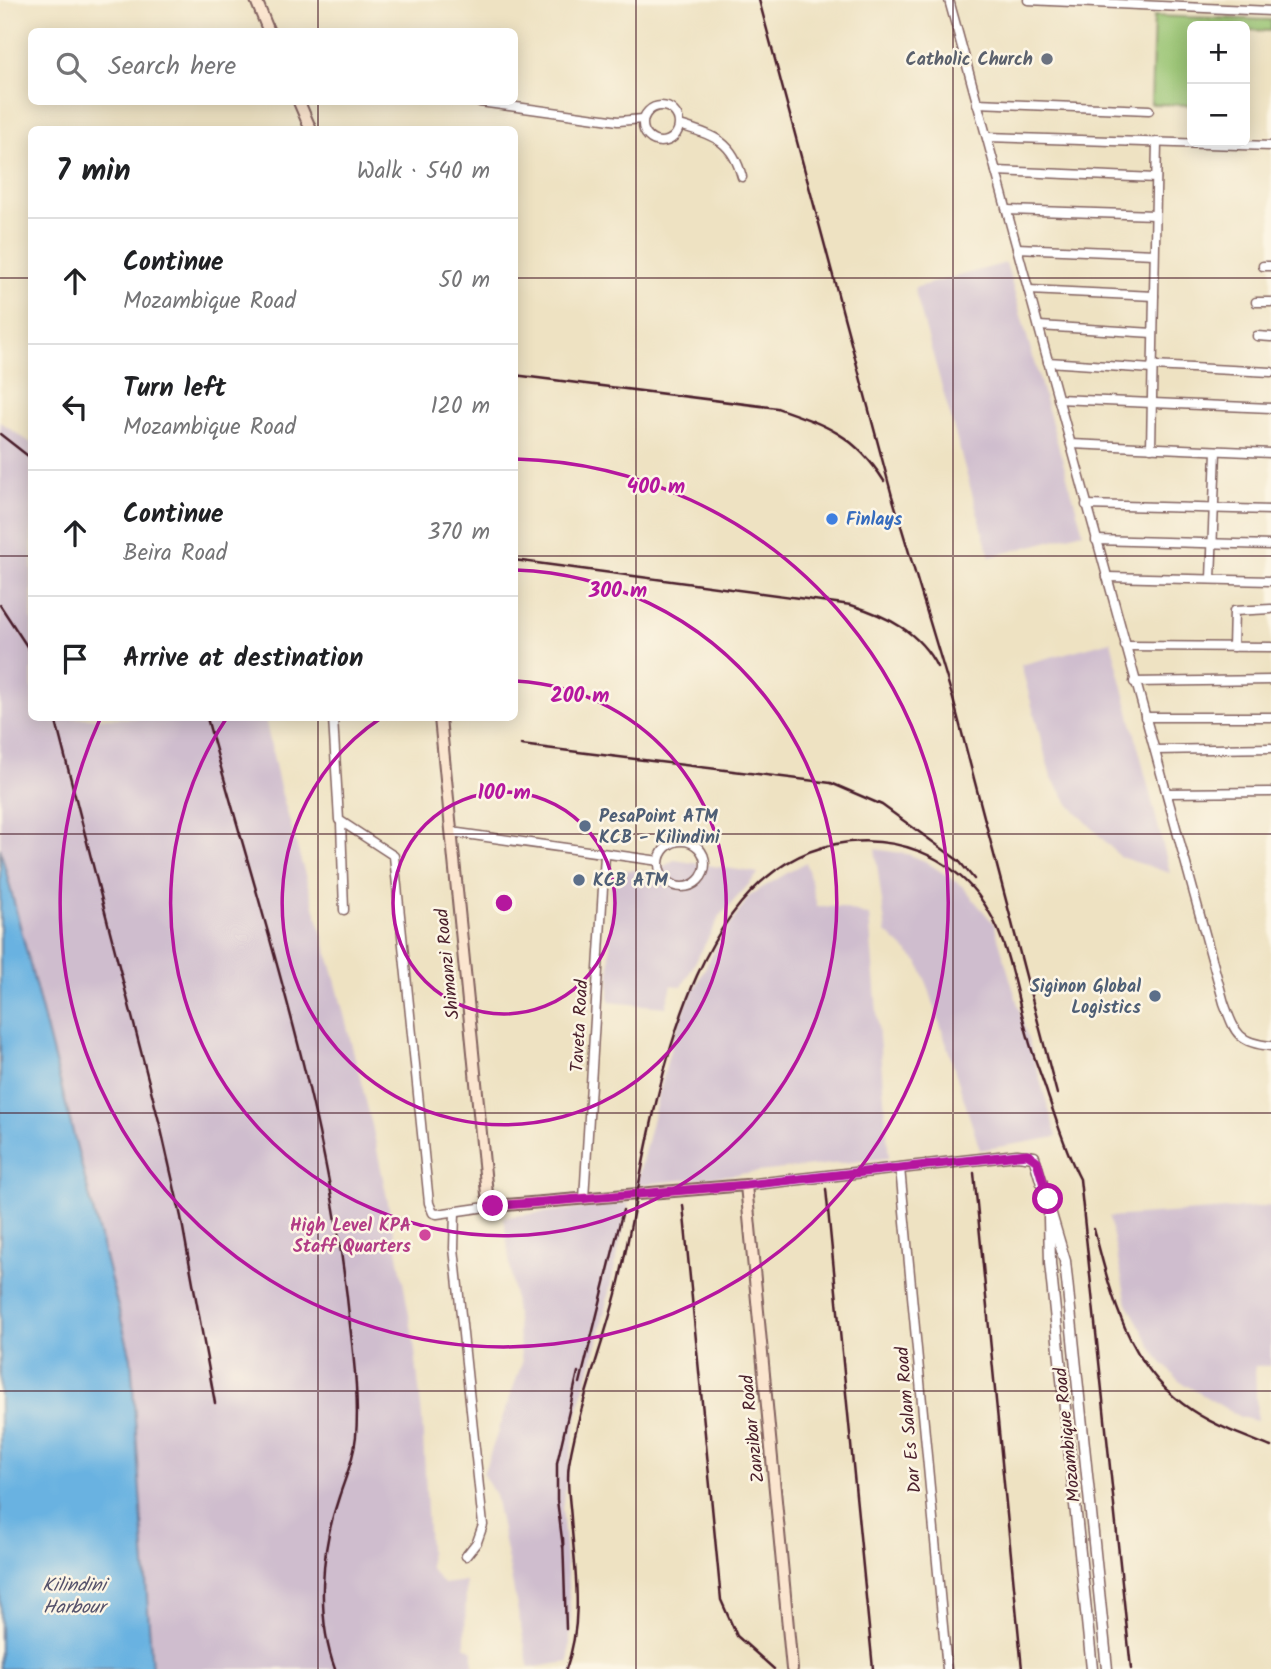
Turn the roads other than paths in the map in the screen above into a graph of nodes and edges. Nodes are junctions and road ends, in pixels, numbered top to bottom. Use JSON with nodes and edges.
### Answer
{"nodes":[{"id":1,"x":256,"y":0,"type":"edge"},
{"id":2,"x":949,"y":0,"type":"edge"},
{"id":3,"x":1028,"y":0,"type":"edge"},
{"id":4,"x":1075,"y":1,"type":"edge"},
{"id":5,"x":1198,"y":4,"type":"edge"},
{"id":6,"x":1271,"y":11,"type":"edge"},
{"id":7,"x":267,"y":28,"type":"edge"},
{"id":8,"x":977,"y":103,"type":"junction"},
{"id":9,"x":300,"y":105,"type":"edge"},
{"id":10,"x":502,"y":105,"type":"edge"},
{"id":11,"x":1149,"y":110,"type":"dead end"},
{"id":12,"x":643,"y":119,"type":"junction"},
{"id":13,"x":680,"y":125,"type":"junction"},
{"id":14,"x":309,"y":126,"type":"edge"},
{"id":15,"x":987,"y":137,"type":"junction"},
{"id":16,"x":1157,"y":142,"type":"junction"},
{"id":17,"x":1271,"y":146,"type":"edge"},
{"id":18,"x":996,"y":171,"type":"junction"},
{"id":19,"x":742,"y":177,"type":"dead end"},
{"id":20,"x":1156,"y":178,"type":"junction"},
{"id":21,"x":1007,"y":210,"type":"junction"},
{"id":22,"x":1155,"y":215,"type":"junction"},
{"id":23,"x":1017,"y":248,"type":"junction"},
{"id":24,"x":1154,"y":254,"type":"junction"},
{"id":25,"x":1029,"y":290,"type":"junction"},
{"id":26,"x":1154,"y":296,"type":"junction"},
{"id":27,"x":1256,"y":302,"type":"dead end"},
{"id":28,"x":1271,"y":302,"type":"edge"},
{"id":29,"x":1038,"y":326,"type":"junction"},
{"id":30,"x":1153,"y":332,"type":"junction"},
{"id":31,"x":1258,"y":336,"type":"dead end"},
{"id":32,"x":1271,"y":337,"type":"edge"},
{"id":33,"x":1048,"y":362,"type":"junction"},
{"id":34,"x":1152,"y":367,"type":"junction"},
{"id":35,"x":1271,"y":372,"type":"edge"},
{"id":36,"x":1058,"y":399,"type":"junction"},
{"id":37,"x":1152,"y":403,"type":"junction"},
{"id":38,"x":1271,"y":408,"type":"edge"},
{"id":39,"x":1071,"y":444,"type":"junction"},
{"id":40,"x":1151,"y":448,"type":"junction"},
{"id":41,"x":1216,"y":451,"type":"junction"},
{"id":42,"x":1271,"y":453,"type":"edge"},
{"id":43,"x":1086,"y":505,"type":"junction"},
{"id":44,"x":1214,"y":508,"type":"junction"},
{"id":45,"x":1271,"y":510,"type":"edge"},
{"id":46,"x":1096,"y":540,"type":"junction"},
{"id":47,"x":1213,"y":544,"type":"junction"},
{"id":48,"x":1271,"y":545,"type":"edge"},
{"id":49,"x":1107,"y":576,"type":"junction"},
{"id":50,"x":1211,"y":579,"type":"junction"},
{"id":51,"x":1271,"y":580,"type":"edge"},
{"id":52,"x":1271,"y":609,"type":"edge"},
{"id":53,"x":1125,"y":646,"type":"junction"},
{"id":54,"x":1233,"y":647,"type":"junction"},
{"id":55,"x":1271,"y":647,"type":"edge"},
{"id":56,"x":1271,"y":680,"type":"edge"},
{"id":57,"x":1134,"y":682,"type":"junction"},
{"id":58,"x":1271,"y":717,"type":"edge"},
{"id":59,"x":1145,"y":718,"type":"junction"},
{"id":60,"x":333,"y":721,"type":"edge"},
{"id":61,"x":440,"y":721,"type":"edge"},
{"id":62,"x":1271,"y":748,"type":"edge"},
{"id":63,"x":1155,"y":750,"type":"junction"},
{"id":64,"x":1271,"y":792,"type":"edge"},
{"id":65,"x":1167,"y":793,"type":"junction"},
{"id":66,"x":341,"y":823,"type":"junction"},
{"id":67,"x":451,"y":832,"type":"junction"},
{"id":68,"x":604,"y":855,"type":"junction"},
{"id":69,"x":659,"y":861,"type":"junction"},
{"id":70,"x":344,"y":910,"type":"dead end"},
{"id":71,"x":1271,"y":1046,"type":"edge"},
{"id":72,"x":900,"y":1168,"type":"junction"},
{"id":73,"x":746,"y":1185,"type":"junction"},
{"id":74,"x":584,"y":1199,"type":"junction"},
{"id":75,"x":1048,"y":1199,"type":"junction"},
{"id":76,"x":493,"y":1206,"type":"junction"},
{"id":77,"x":455,"y":1212,"type":"junction"},
{"id":78,"x":466,"y":1556,"type":"dead end"},
{"id":79,"x":792,"y":1669,"type":"edge"},
{"id":80,"x":947,"y":1669,"type":"edge"},
{"id":81,"x":1092,"y":1669,"type":"edge"},
{"id":82,"x":1107,"y":1669,"type":"edge"}],
"edges":[{"from":1,"to":7,"type":"main road"},
{"from":2,"to":8,"type":"street"},
{"from":3,"to":4,"type":"street"},
{"from":4,"to":5,"type":"street"},
{"from":5,"to":6,"type":"street"},
{"from":8,"to":11,"type":"street"},
{"from":8,"to":15,"type":"street"},
{"from":9,"to":14,"type":"main road"},
{"from":10,"to":12,"type":"street"},
{"from":12,"to":13,"type":"street"},
{"from":12,"to":13,"type":"street"},
{"from":13,"to":19,"type":"street"},
{"from":15,"to":16,"type":"street"},
{"from":15,"to":18,"type":"street"},
{"from":16,"to":17,"type":"street"},
{"from":16,"to":20,"type":"street"},
{"from":18,"to":20,"type":"street"},
{"from":18,"to":21,"type":"street"},
{"from":20,"to":22,"type":"street"},
{"from":21,"to":22,"type":"street"},
{"from":21,"to":23,"type":"street"},
{"from":22,"to":24,"type":"street"},
{"from":23,"to":24,"type":"street"},
{"from":23,"to":25,"type":"street"},
{"from":24,"to":26,"type":"street"},
{"from":25,"to":26,"type":"street"},
{"from":25,"to":29,"type":"street"},
{"from":26,"to":30,"type":"street"},
{"from":27,"to":28,"type":"street"},
{"from":29,"to":30,"type":"street"},
{"from":29,"to":33,"type":"street"},
{"from":30,"to":34,"type":"street"},
{"from":31,"to":32,"type":"street"},
{"from":33,"to":34,"type":"street"},
{"from":33,"to":36,"type":"street"},
{"from":34,"to":35,"type":"street"},
{"from":34,"to":37,"type":"street"},
{"from":36,"to":37,"type":"street"},
{"from":36,"to":39,"type":"street"},
{"from":37,"to":38,"type":"street"},
{"from":37,"to":40,"type":"street"},
{"from":39,"to":40,"type":"street"},
{"from":39,"to":43,"type":"street"},
{"from":40,"to":41,"type":"street"},
{"from":41,"to":42,"type":"street"},
{"from":41,"to":44,"type":"street"},
{"from":43,"to":44,"type":"street"},
{"from":43,"to":46,"type":"street"},
{"from":44,"to":45,"type":"street"},
{"from":44,"to":47,"type":"street"},
{"from":46,"to":47,"type":"street"},
{"from":46,"to":49,"type":"street"},
{"from":47,"to":48,"type":"street"},
{"from":47,"to":50,"type":"street"},
{"from":49,"to":50,"type":"street"},
{"from":49,"to":53,"type":"street"},
{"from":50,"to":51,"type":"street"},
{"from":52,"to":54,"type":"street"},
{"from":53,"to":54,"type":"street"},
{"from":53,"to":57,"type":"street"},
{"from":54,"to":55,"type":"street"},
{"from":56,"to":57,"type":"street"},
{"from":57,"to":59,"type":"street"},
{"from":58,"to":59,"type":"street"},
{"from":59,"to":63,"type":"street"},
{"from":60,"to":66,"type":"street"},
{"from":61,"to":67,"type":"main road","name":"Shimanzi Road"},
{"from":62,"to":63,"type":"street"},
{"from":63,"to":65,"type":"street"},
{"from":64,"to":65,"type":"street"},
{"from":65,"to":71,"type":"street"},
{"from":66,"to":70,"type":"street"},
{"from":66,"to":77,"type":"street"},
{"from":67,"to":68,"type":"street"},
{"from":67,"to":76,"type":"main road","name":"Shimanzi Road"},
{"from":68,"to":69,"type":"street"},
{"from":68,"to":74,"type":"street","name":"Taveta Road"},
{"from":69,"to":69,"type":"street"},
{"from":72,"to":73,"type":"street","name":"Mozambique Road"},
{"from":72,"to":75,"type":"street","name":"Mozambique Road"},
{"from":72,"to":80,"type":"street","name":"Dar Es Salam Road"},
{"from":73,"to":74,"type":"main road"},
{"from":73,"to":79,"type":"main road","name":"Zanzibar Road"},
{"from":74,"to":76,"type":"main road"},
{"from":75,"to":81,"type":"street","name":"Mozambique Road"},
{"from":75,"to":82,"type":"street","name":"Mozambique Road"},
{"from":76,"to":77,"type":"street"},
{"from":77,"to":78,"type":"street"}]}
